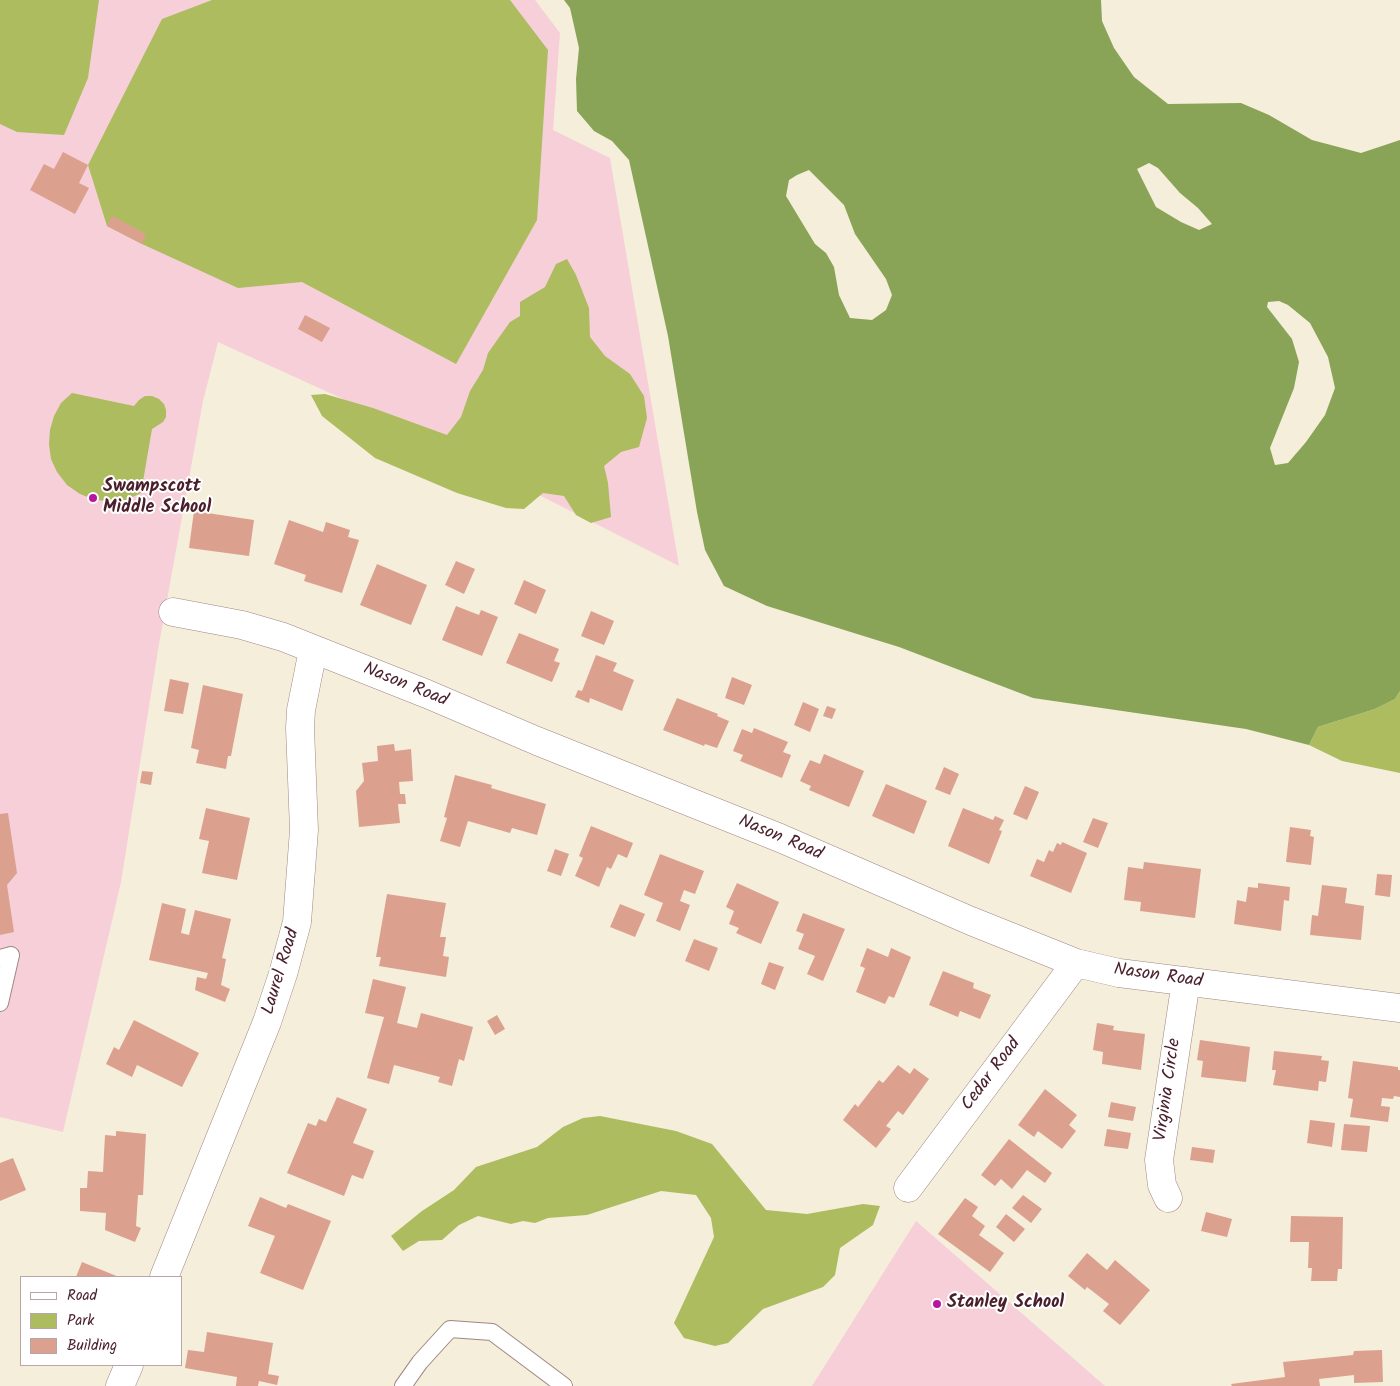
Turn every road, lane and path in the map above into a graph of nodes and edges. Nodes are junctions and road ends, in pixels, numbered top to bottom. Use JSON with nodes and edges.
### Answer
{"nodes":[{"id":1,"x":173,"y":612,"type":"dead end"},
{"id":2,"x":313,"y":650,"type":"junction"},
{"id":3,"x":0,"y":958,"type":"edge"},
{"id":4,"x":1076,"y":963,"type":"junction"},
{"id":5,"x":1186,"y":981,"type":"junction"},
{"id":6,"x":0,"y":1003,"type":"edge"},
{"id":7,"x":1400,"y":1008,"type":"edge"},
{"id":8,"x":908,"y":1188,"type":"dead end"},
{"id":9,"x":1168,"y":1198,"type":"dead end"},
{"id":10,"x":164,"y":1276,"type":"edge"},
{"id":11,"x":129,"y":1366,"type":"edge"},
{"id":12,"x":120,"y":1386,"type":"edge"},
{"id":13,"x":403,"y":1386,"type":"edge"},
{"id":14,"x":564,"y":1386,"type":"edge"}],
"edges":[{"from":1,"to":2,"type":"street","name":"Nason Road"},
{"from":2,"to":4,"type":"street","name":"Nason Road"},
{"from":2,"to":10,"type":"street","name":"Laurel Road"},
{"from":3,"to":6,"type":"lane"},
{"from":4,"to":5,"type":"street","name":"Nason Road"},
{"from":4,"to":8,"type":"street","name":"Cedar Road"},
{"from":5,"to":7,"type":"street","name":"Nason Road"},
{"from":5,"to":9,"type":"street","name":"Virginia Circle"},
{"from":11,"to":12,"type":"street"},
{"from":13,"to":14,"type":"lane"}]}
